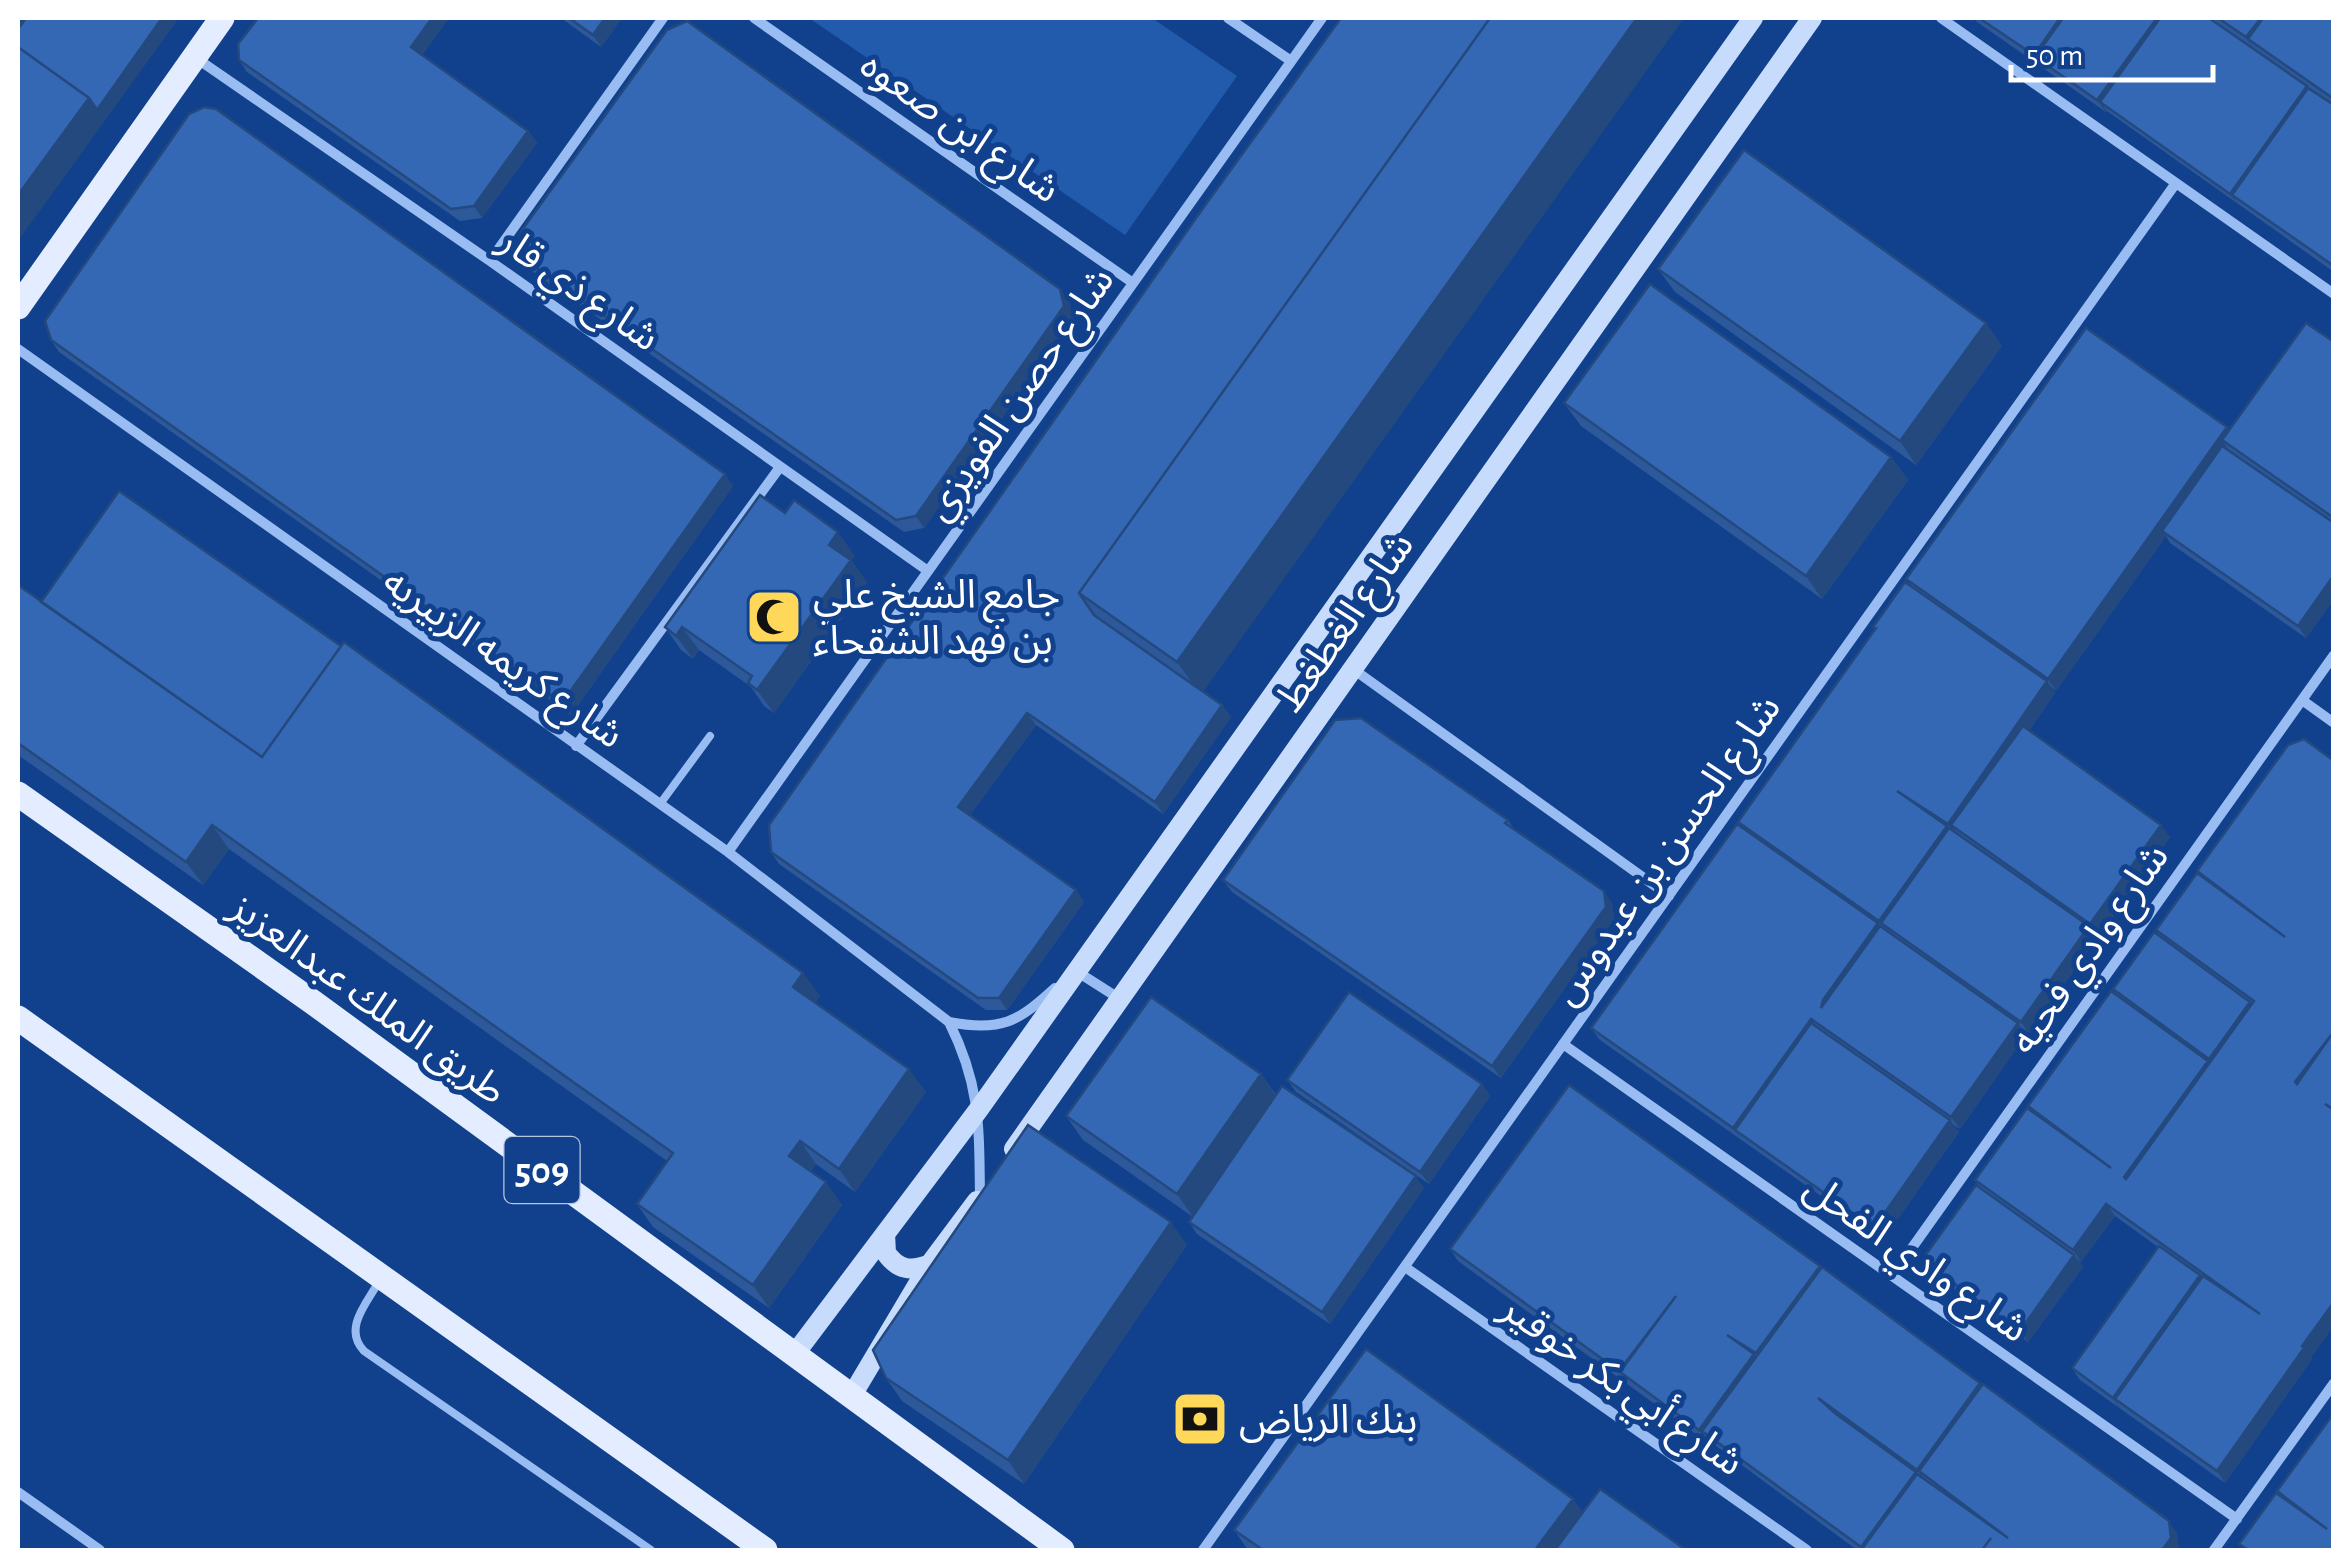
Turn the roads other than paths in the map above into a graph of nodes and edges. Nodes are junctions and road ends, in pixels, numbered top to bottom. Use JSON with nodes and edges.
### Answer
{"nodes":[{"id":1,"x":222,"y":18,"type":"edge"},
{"id":2,"x":663,"y":18,"type":"edge"},
{"id":3,"x":754,"y":18,"type":"edge"},
{"id":4,"x":1228,"y":18,"type":"edge"},
{"id":5,"x":1322,"y":18,"type":"edge"},
{"id":6,"x":1753,"y":18,"type":"edge"},
{"id":7,"x":1812,"y":18,"type":"edge"},
{"id":8,"x":1941,"y":18,"type":"edge"},
{"id":9,"x":195,"y":58,"type":"junction"},
{"id":10,"x":1291,"y":61,"type":"junction"},
{"id":11,"x":2176,"y":183,"type":"junction"},
{"id":12,"x":490,"y":262,"type":"junction"},
{"id":13,"x":1133,"y":283,"type":"junction"},
{"id":14,"x":2334,"y":294,"type":"edge"},
{"id":15,"x":18,"y":306,"type":"edge"},
{"id":16,"x":18,"y":349,"type":"edge"},
{"id":17,"x":780,"y":467,"type":"junction"},
{"id":18,"x":928,"y":571,"type":"junction"},
{"id":19,"x":2334,"y":655,"type":"edge"},
{"id":20,"x":1353,"y":669,"type":"junction"},
{"id":21,"x":2302,"y":700,"type":"junction"},
{"id":22,"x":2334,"y":722,"type":"edge"},
{"id":23,"x":710,"y":736,"type":"dead end"},
{"id":24,"x":576,"y":746,"type":"junction"},
{"id":25,"x":18,"y":794,"type":"edge"},
{"id":26,"x":660,"y":804,"type":"junction"},
{"id":27,"x":728,"y":852,"type":"junction"},
{"id":28,"x":1669,"y":896,"type":"junction"},
{"id":29,"x":1076,"y":970,"type":"junction"},
{"id":30,"x":1120,"y":999,"type":"junction"},
{"id":31,"x":18,"y":1018,"type":"edge"},
{"id":32,"x":950,"y":1022,"type":"junction"},
{"id":33,"x":1563,"y":1044,"type":"junction"},
{"id":34,"x":978,"y":1109,"type":"junction"},
{"id":35,"x":980,"y":1197,"type":"junction"},
{"id":36,"x":885,"y":1234,"type":"junction"},
{"id":37,"x":930,"y":1264,"type":"junction"},
{"id":38,"x":1405,"y":1267,"type":"junction"},
{"id":39,"x":1892,"y":1276,"type":"junction"},
{"id":40,"x":380,"y":1279,"type":"junction"},
{"id":41,"x":794,"y":1356,"type":"junction"},
{"id":42,"x":2334,"y":1383,"type":"edge"},
{"id":43,"x":851,"y":1396,"type":"junction"},
{"id":44,"x":18,"y":1492,"type":"edge"},
{"id":45,"x":2236,"y":1519,"type":"junction"},
{"id":46,"x":97,"y":1550,"type":"edge"},
{"id":47,"x":651,"y":1550,"type":"edge"},
{"id":48,"x":765,"y":1550,"type":"edge"},
{"id":49,"x":1062,"y":1550,"type":"edge"},
{"id":50,"x":1204,"y":1550,"type":"edge"},
{"id":51,"x":1807,"y":1550,"type":"edge"},
{"id":52,"x":2214,"y":1550,"type":"edge"}],
"edges":[{"from":1,"to":9,"type":"main road"},
{"from":2,"to":12,"type":"street"},
{"from":3,"to":13,"type":"street","name":"شارع ابن صعوه"},
{"from":4,"to":10,"type":"street"},
{"from":5,"to":10,"type":"street","name":"شارع حصن الفويزي"},
{"from":6,"to":29,"type":"street","name":"شارع الغطغط"},
{"from":7,"to":20,"type":"street","name":"شارع الغطغط"},
{"from":8,"to":11,"type":"street"},
{"from":9,"to":12,"type":"street","name":"شارع ذي قار"},
{"from":9,"to":15,"type":"main road"},
{"from":10,"to":13,"type":"street","name":"شارع حصن الفويزي"},
{"from":11,"to":14,"type":"street"},
{"from":11,"to":28,"type":"street","name":"شارع الحسن بن عبدوس"},
{"from":12,"to":17,"type":"street","name":"شارع ذي قار"},
{"from":13,"to":18,"type":"street","name":"شارع حصن الفويزي"},
{"from":16,"to":24,"type":"street","name":"شارع كريمه الزبيريه"},
{"from":17,"to":18,"type":"street","name":"شارع ذي قار"},
{"from":17,"to":24,"type":"street"},
{"from":18,"to":27,"type":"street","name":"شارع حصن الفويزي"},
{"from":19,"to":21,"type":"street","name":"شارع وادي فحيه"},
{"from":20,"to":28,"type":"street"},
{"from":20,"to":30,"type":"street","name":"شارع الغطغط"},
{"from":21,"to":22,"type":"street"},
{"from":21,"to":39,"type":"street","name":"شارع وادي فحيه"},
{"from":23,"to":26,"type":"lane"},
{"from":24,"to":26,"type":"street","name":"شارع كريمه الزبيريه"},
{"from":25,"to":41,"type":"main road","name":"طريق الملك عبدالعزيز","number":"509"},
{"from":26,"to":27,"type":"street","name":"شارع كريمه الزبيريه"},
{"from":27,"to":32,"type":"street","name":"شارع كريمه الزبيريه"},
{"from":28,"to":33,"type":"street","name":"شارع الحسن بن عبدوس"},
{"from":29,"to":30,"type":"street"},
{"from":29,"to":32,"type":"street"},
{"from":29,"to":34,"type":"street","name":"شارع الغطغط"},
{"from":30,"to":35,"type":"street","name":"شارع الغطغط"},
{"from":31,"to":40,"type":"main road"},
{"from":32,"to":34,"type":"street","name":"شارع كريمه الزبيريه"},
{"from":33,"to":38,"type":"street","name":"شارع الحسن بن عبدوس"},
{"from":33,"to":39,"type":"street","name":"شارع وادي الفحل"},
{"from":34,"to":35,"type":"street","name":"شارع كريمه الزبيريه"},
{"from":34,"to":36,"type":"street","name":"شارع الغطغط"},
{"from":35,"to":37,"type":"street","name":"شارع الغطغط"},
{"from":36,"to":37,"type":"street"},
{"from":36,"to":41,"type":"street","name":"شارع الغطغط"},
{"from":37,"to":43,"type":"street","name":"شارع الغطغط"},
{"from":38,"to":50,"type":"street","name":"شارع الحسن بن عبدوس"},
{"from":38,"to":51,"type":"street","name":"شارع أبي بكر خوقير"},
{"from":39,"to":45,"type":"street","name":"شارع وادي الفحل"},
{"from":40,"to":47,"type":"lane"},
{"from":40,"to":48,"type":"main road"},
{"from":41,"to":43,"type":"main road","name":"طريق الملك عبدالعزيز","number":"509"},
{"from":42,"to":45,"type":"street"},
{"from":43,"to":49,"type":"main road","name":"طريق الملك عبدالعزيز","number":"509"},
{"from":44,"to":46,"type":"street"},
{"from":45,"to":52,"type":"street"}]}
